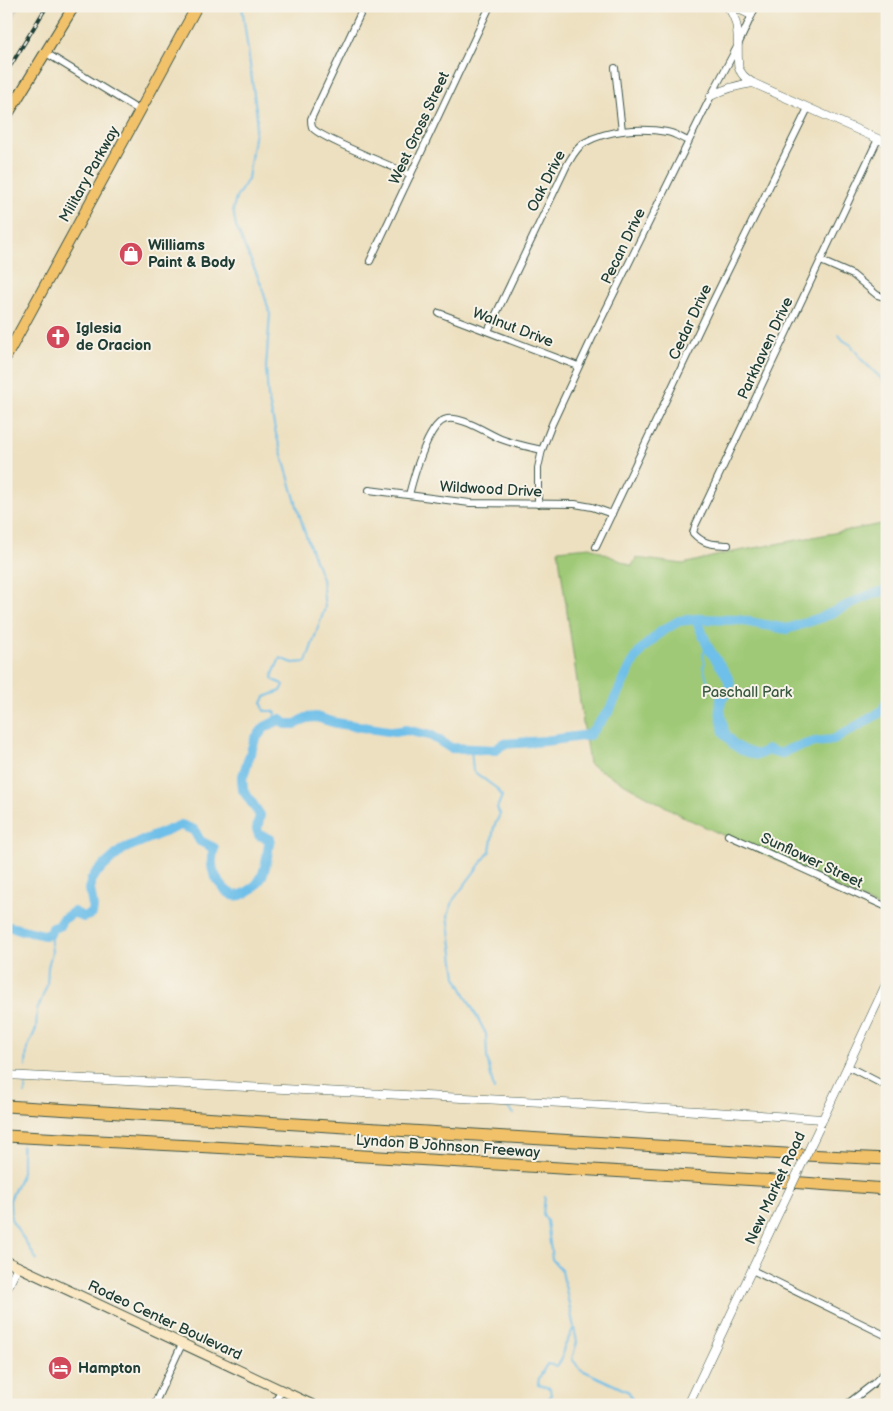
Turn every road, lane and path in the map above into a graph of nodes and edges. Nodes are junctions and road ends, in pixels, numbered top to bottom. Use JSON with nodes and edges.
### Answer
{"nodes":[{"id":1,"x":74,"y":6,"type":"edge"},
{"id":2,"x":197,"y":6,"type":"edge"},
{"id":3,"x":364,"y":6,"type":"edge"},
{"id":4,"x":490,"y":6,"type":"edge"},
{"id":5,"x":727,"y":6,"type":"edge"},
{"id":6,"x":732,"y":6,"type":"edge"},
{"id":7,"x":756,"y":6,"type":"edge"},
{"id":8,"x":751,"y":15,"type":"junction"},
{"id":9,"x":737,"y":47,"type":"junction"},
{"id":10,"x":46,"y":54,"type":"junction"},
{"id":11,"x":615,"y":68,"type":"dead end"},
{"id":12,"x":752,"y":83,"type":"junction"},
{"id":13,"x":711,"y":96,"type":"junction"},
{"id":14,"x":808,"y":108,"type":"junction"},
{"id":15,"x":140,"y":111,"type":"junction"},
{"id":16,"x":6,"y":118,"type":"edge"},
{"id":17,"x":622,"y":131,"type":"junction"},
{"id":18,"x":878,"y":139,"type":"junction"},
{"id":19,"x":688,"y":141,"type":"junction"},
{"id":20,"x":887,"y":142,"type":"edge"},
{"id":21,"x":411,"y":175,"type":"junction"},
{"id":22,"x":370,"y":260,"type":"dead end"},
{"id":23,"x":820,"y":261,"type":"junction"},
{"id":24,"x":887,"y":298,"type":"edge"},
{"id":25,"x":439,"y":313,"type":"dead end"},
{"id":26,"x":488,"y":331,"type":"junction"},
{"id":27,"x":6,"y":357,"type":"edge"},
{"id":28,"x":578,"y":366,"type":"junction"},
{"id":29,"x":542,"y":450,"type":"junction"},
{"id":30,"x":369,"y":490,"type":"dead end"},
{"id":31,"x":409,"y":496,"type":"junction"},
{"id":32,"x":538,"y":504,"type":"junction"},
{"id":33,"x":612,"y":514,"type":"junction"},
{"id":34,"x":728,"y":545,"type":"dead end"},
{"id":35,"x":596,"y":546,"type":"dead end"},
{"id":36,"x":728,"y":835,"type":"dead end"},
{"id":37,"x":887,"y":907,"type":"edge"},
{"id":38,"x":887,"y":982,"type":"edge"},
{"id":39,"x":847,"y":1066,"type":"junction"},
{"id":40,"x":6,"y":1075,"type":"edge"},
{"id":41,"x":887,"y":1085,"type":"edge"},
{"id":42,"x":6,"y":1106,"type":"edge"},
{"id":43,"x":823,"y":1119,"type":"junction"},
{"id":44,"x":8,"y":1136,"type":"edge"},
{"id":45,"x":887,"y":1159,"type":"edge"},
{"id":46,"x":887,"y":1189,"type":"edge"},
{"id":47,"x":6,"y":1261,"type":"edge"},
{"id":48,"x":18,"y":1266,"type":"junction"},
{"id":49,"x":752,"y":1270,"type":"junction"},
{"id":50,"x":6,"y":1292,"type":"edge"},
{"id":51,"x":887,"y":1336,"type":"edge"},
{"id":52,"x":182,"y":1344,"type":"junction"},
{"id":53,"x":887,"y":1370,"type":"edge"},
{"id":54,"x":281,"y":1390,"type":"junction"},
{"id":55,"x":154,"y":1405,"type":"edge"},
{"id":56,"x":274,"y":1405,"type":"edge"},
{"id":57,"x":313,"y":1405,"type":"edge"},
{"id":58,"x":688,"y":1405,"type":"edge"},
{"id":59,"x":846,"y":1405,"type":"edge"}],
"edges":[{"from":1,"to":10,"type":"main road"},
{"from":2,"to":15,"type":"main road","name":"Military Parkway"},
{"from":3,"to":21,"type":"street"},
{"from":4,"to":21,"type":"street","name":"West Gross Street"},
{"from":5,"to":9,"type":"street"},
{"from":6,"to":8,"type":"street"},
{"from":7,"to":8,"type":"street","name":"Pecan Drive"},
{"from":8,"to":9,"type":"street","name":"Pecan Drive"},
{"from":9,"to":12,"type":"street"},
{"from":9,"to":13,"type":"street","name":"Pecan Drive"},
{"from":10,"to":15,"type":"street"},
{"from":10,"to":16,"type":"main road"},
{"from":11,"to":17,"type":"street"},
{"from":12,"to":13,"type":"street"},
{"from":12,"to":14,"type":"street"},
{"from":13,"to":19,"type":"street","name":"Pecan Drive"},
{"from":14,"to":18,"type":"street"},
{"from":14,"to":33,"type":"street","name":"Cedar Drive"},
{"from":15,"to":27,"type":"main road","name":"Military Parkway"},
{"from":17,"to":19,"type":"street","name":"Oak Drive"},
{"from":17,"to":26,"type":"street","name":"Oak Drive"},
{"from":18,"to":20,"type":"street"},
{"from":18,"to":23,"type":"street","name":"Parkhaven Drive"},
{"from":19,"to":28,"type":"street","name":"Pecan Drive"},
{"from":21,"to":22,"type":"street","name":"West Gross Street"},
{"from":23,"to":24,"type":"street"},
{"from":23,"to":34,"type":"street","name":"Parkhaven Drive"},
{"from":25,"to":26,"type":"street","name":"Walnut Drive"},
{"from":26,"to":28,"type":"street","name":"Walnut Drive"},
{"from":28,"to":29,"type":"street","name":"Pecan Drive"},
{"from":29,"to":31,"type":"street"},
{"from":29,"to":32,"type":"street","name":"Pecan Drive"},
{"from":30,"to":31,"type":"street","name":"Wildwood Drive"},
{"from":31,"to":32,"type":"street","name":"Wildwood Drive"},
{"from":32,"to":33,"type":"street","name":"Wildwood Drive"},
{"from":33,"to":35,"type":"street","name":"Cedar Drive"},
{"from":36,"to":37,"type":"street","name":"Sunflower Street"},
{"from":38,"to":39,"type":"street","name":"New Market Road"},
{"from":39,"to":41,"type":"street"},
{"from":39,"to":43,"type":"street","name":"New Market Road"},
{"from":40,"to":43,"type":"street"},
{"from":42,"to":45,"type":"highway","name":"Lyndon B Johnson Freeway"},
{"from":43,"to":49,"type":"street","name":"New Market Road","bridge":true},
{"from":44,"to":46,"type":"highway","name":"Lyndon B Johnson Freeway"},
{"from":47,"to":48,"type":"main road","name":"Rodeo Center Boulevard"},
{"from":48,"to":50,"type":"street"},
{"from":48,"to":52,"type":"main road","name":"Rodeo Center Boulevard"},
{"from":49,"to":51,"type":"street"},
{"from":49,"to":58,"type":"street","name":"New Market Road"},
{"from":52,"to":54,"type":"main road","name":"Rodeo Center Boulevard"},
{"from":52,"to":55,"type":"street"},
{"from":53,"to":59,"type":"street"},
{"from":54,"to":56,"type":"street"},
{"from":54,"to":57,"type":"main road","name":"Rodeo Center Boulevard"}]}
